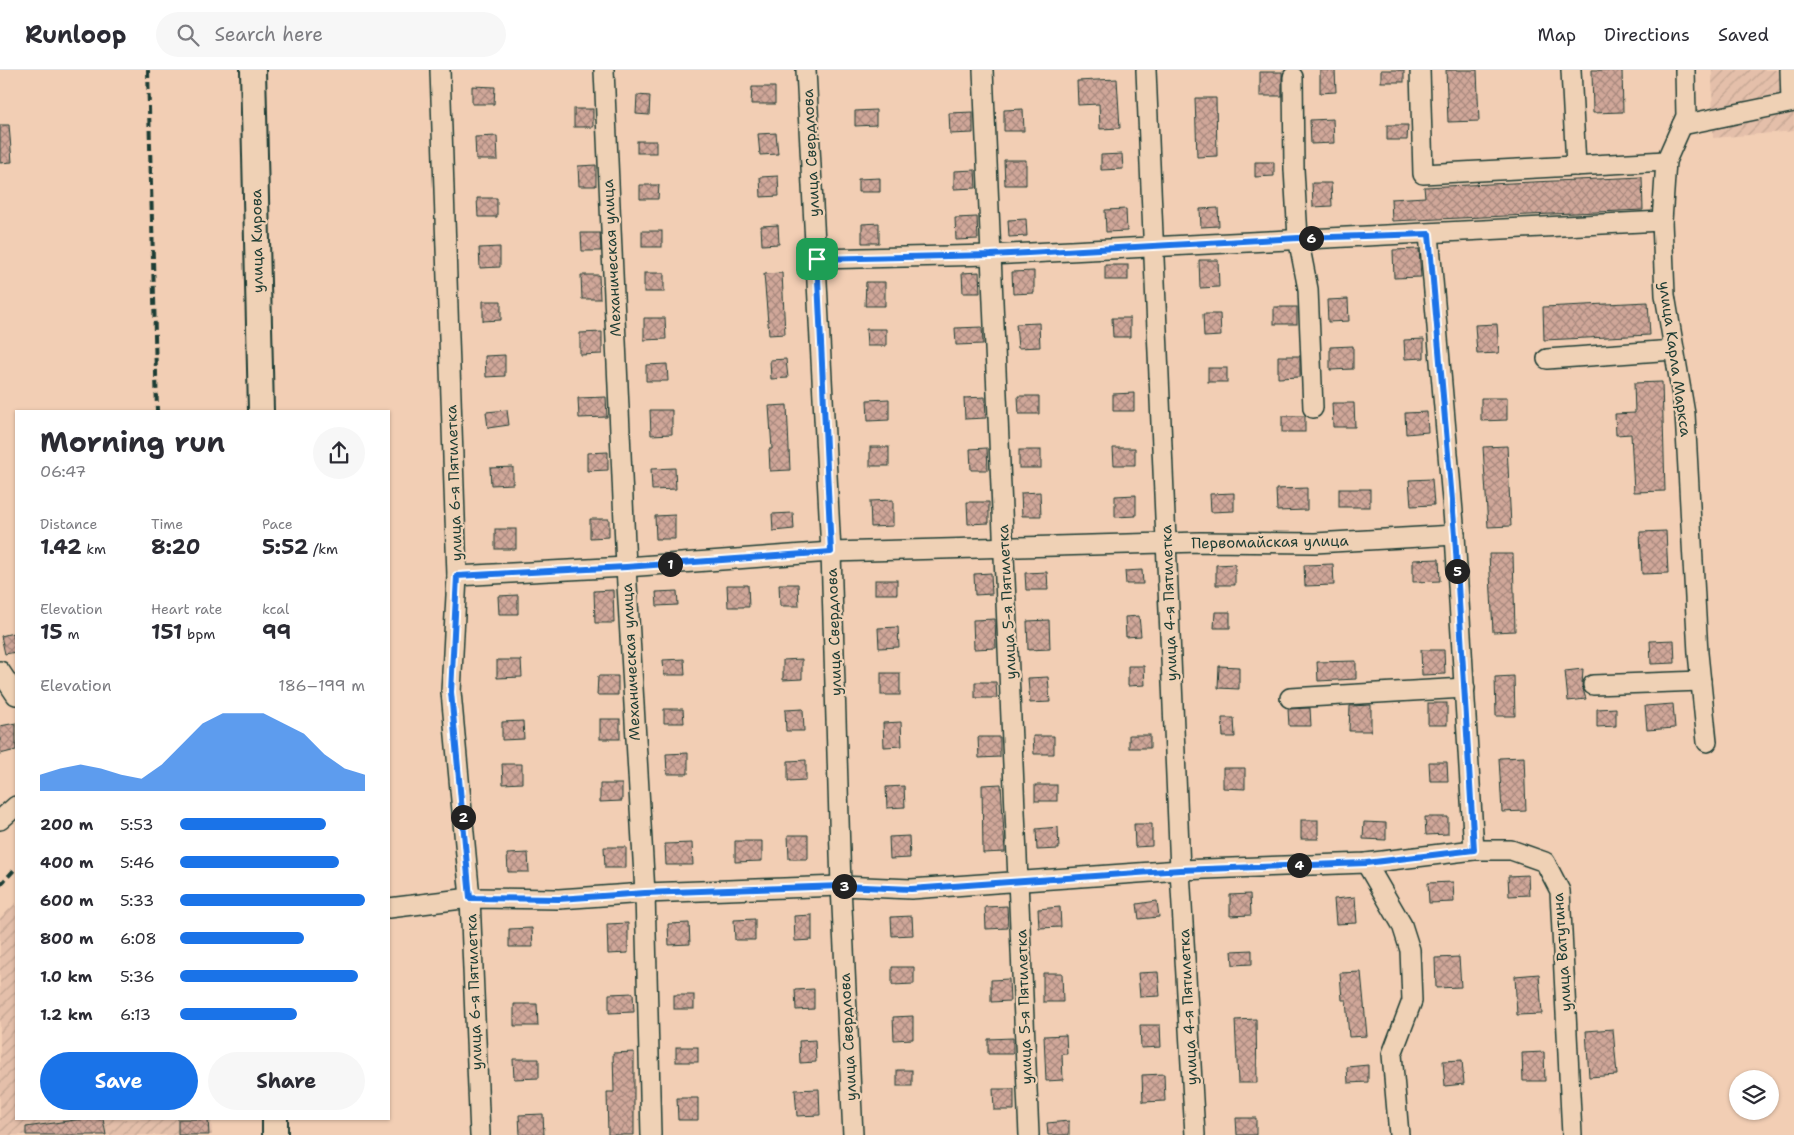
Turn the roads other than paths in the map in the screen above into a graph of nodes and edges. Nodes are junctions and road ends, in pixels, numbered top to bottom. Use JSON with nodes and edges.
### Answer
{"nodes":[{"id":1,"x":253,"y":70,"type":"edge"},
{"id":2,"x":440,"y":70,"type":"edge"},
{"id":3,"x":604,"y":70,"type":"edge"},
{"id":4,"x":806,"y":70,"type":"edge"},
{"id":5,"x":983,"y":70,"type":"edge"},
{"id":6,"x":1146,"y":70,"type":"edge"},
{"id":7,"x":1420,"y":70,"type":"edge"},
{"id":8,"x":1572,"y":70,"type":"edge"},
{"id":9,"x":1685,"y":70,"type":"edge"},
{"id":10,"x":1790,"y":70,"type":"edge"},
{"id":11,"x":1293,"y":78,"type":"dead end"},
{"id":12,"x":1793,"y":102,"type":"edge"},
{"id":13,"x":1682,"y":125,"type":"junction"},
{"id":14,"x":1666,"y":162,"type":"junction"},
{"id":15,"x":1576,"y":166,"type":"junction"},
{"id":16,"x":1662,"y":221,"type":"junction"},
{"id":17,"x":1429,"y":234,"type":"junction"},
{"id":18,"x":1298,"y":238,"type":"junction"},
{"id":19,"x":1153,"y":246,"type":"junction"},
{"id":20,"x":991,"y":255,"type":"junction"},
{"id":21,"x":817,"y":259,"type":"junction"},
{"id":22,"x":1674,"y":350,"type":"junction"},
{"id":23,"x":1547,"y":359,"type":"dead end"},
{"id":24,"x":1312,"y":408,"type":"dead end"},
{"id":25,"x":260,"y":410,"type":"edge"},
{"id":26,"x":1455,"y":535,"type":"junction"},
{"id":27,"x":1167,"y":544,"type":"junction"},
{"id":28,"x":1004,"y":547,"type":"junction"},
{"id":29,"x":831,"y":552,"type":"junction"},
{"id":30,"x":626,"y":567,"type":"junction"},
{"id":31,"x":457,"y":576,"type":"junction"},
{"id":32,"x":0,"y":671,"type":"edge"},
{"id":33,"x":1701,"y":681,"type":"junction"},
{"id":34,"x":1593,"y":685,"type":"dead end"},
{"id":35,"x":1465,"y":688,"type":"junction"},
{"id":36,"x":15,"y":694,"type":"edge"},
{"id":37,"x":1290,"y":698,"type":"dead end"},
{"id":38,"x":1707,"y":742,"type":"dead end"},
{"id":39,"x":15,"y":807,"type":"edge"},
{"id":40,"x":0,"y":820,"type":"edge"},
{"id":41,"x":1474,"y":850,"type":"junction"},
{"id":42,"x":1366,"y":863,"type":"junction"},
{"id":43,"x":1180,"y":870,"type":"junction"},
{"id":44,"x":1019,"y":882,"type":"junction"},
{"id":45,"x":841,"y":886,"type":"junction"},
{"id":46,"x":645,"y":893,"type":"junction"},
{"id":47,"x":470,"y":898,"type":"junction"},
{"id":48,"x":390,"y":908,"type":"edge"},
{"id":49,"x":275,"y":1120,"type":"edge"},
{"id":50,"x":275,"y":1135,"type":"edge"},
{"id":51,"x":480,"y":1135,"type":"edge"},
{"id":52,"x":651,"y":1135,"type":"edge"},
{"id":53,"x":852,"y":1135,"type":"edge"},
{"id":54,"x":1029,"y":1135,"type":"edge"},
{"id":55,"x":1195,"y":1135,"type":"edge"},
{"id":56,"x":1399,"y":1135,"type":"edge"},
{"id":57,"x":1572,"y":1135,"type":"edge"}],
"edges":[{"from":1,"to":25,"type":"main road","name":"улица Кирова"},
{"from":2,"to":31,"type":"street","name":"улица 6-я Пятилетка"},
{"from":3,"to":30,"type":"street","name":"Механическая улица"},
{"from":4,"to":21,"type":"street","name":"улица Свердлова"},
{"from":5,"to":20,"type":"street","name":"улица 5-я Пятилетка"},
{"from":6,"to":19,"type":"street","name":"улица 4-я Пятилетка"},
{"from":7,"to":15,"type":"street"},
{"from":8,"to":15,"type":"street"},
{"from":9,"to":13,"type":"street","name":"улица Карла Маркса"},
{"from":10,"to":12,"type":"street"},
{"from":11,"to":18,"type":"street"},
{"from":12,"to":13,"type":"street"},
{"from":13,"to":14,"type":"street","name":"улица Карла Маркса"},
{"from":14,"to":15,"type":"street"},
{"from":14,"to":16,"type":"street","name":"улица Карла Маркса"},
{"from":16,"to":17,"type":"street"},
{"from":16,"to":22,"type":"street","name":"улица Карла Маркса"},
{"from":17,"to":18,"type":"street"},
{"from":17,"to":26,"type":"street"},
{"from":18,"to":19,"type":"street"},
{"from":18,"to":24,"type":"street"},
{"from":19,"to":20,"type":"street"},
{"from":19,"to":27,"type":"street","name":"улица 4-я Пятилетка"},
{"from":20,"to":21,"type":"street"},
{"from":20,"to":28,"type":"street","name":"улица 5-я Пятилетка"},
{"from":21,"to":29,"type":"street","name":"улица Свердлова"},
{"from":22,"to":23,"type":"street"},
{"from":22,"to":33,"type":"street","name":"улица Карла Маркса"},
{"from":26,"to":27,"type":"street","name":"Первомайская улица"},
{"from":26,"to":35,"type":"street"},
{"from":27,"to":28,"type":"street","name":"Первомайская улица"},
{"from":27,"to":43,"type":"street","name":"улица 4-я Пятилетка"},
{"from":28,"to":29,"type":"street","name":"Первомайская улица"},
{"from":28,"to":44,"type":"street","name":"улица 5-я Пятилетка"},
{"from":29,"to":30,"type":"street","name":"Первомайская улица"},
{"from":29,"to":45,"type":"street","name":"улица Свердлова"},
{"from":30,"to":31,"type":"street","name":"Первомайская улица"},
{"from":30,"to":46,"type":"street","name":"Механическая улица"},
{"from":31,"to":47,"type":"street","name":"улица 6-я Пятилетка"},
{"from":32,"to":36,"type":"street"},
{"from":33,"to":34,"type":"street"},
{"from":33,"to":38,"type":"street","name":"улица Карла Маркса"},
{"from":35,"to":37,"type":"street"},
{"from":35,"to":41,"type":"street"},
{"from":39,"to":40,"type":"street"},
{"from":41,"to":42,"type":"street","name":"улица Ватутина"},
{"from":41,"to":57,"type":"street","name":"улица Ватутина"},
{"from":42,"to":43,"type":"street","name":"улица Ватутина"},
{"from":42,"to":56,"type":"street"},
{"from":43,"to":44,"type":"street","name":"улица Ватутина"},
{"from":43,"to":55,"type":"street","name":"улица 4-я Пятилетка"},
{"from":44,"to":45,"type":"street","name":"улица Ватутина"},
{"from":44,"to":54,"type":"street","name":"улица 5-я Пятилетка"},
{"from":45,"to":46,"type":"street","name":"улица Ватутина"},
{"from":45,"to":53,"type":"street","name":"улица Свердлова"},
{"from":46,"to":47,"type":"street","name":"улица Ватутина"},
{"from":46,"to":52,"type":"street","name":"Механическая улица"},
{"from":47,"to":48,"type":"street","name":"улица Ватутина"},
{"from":47,"to":51,"type":"street","name":"улица 6-я Пятилетка"},
{"from":49,"to":50,"type":"main road"}]}
